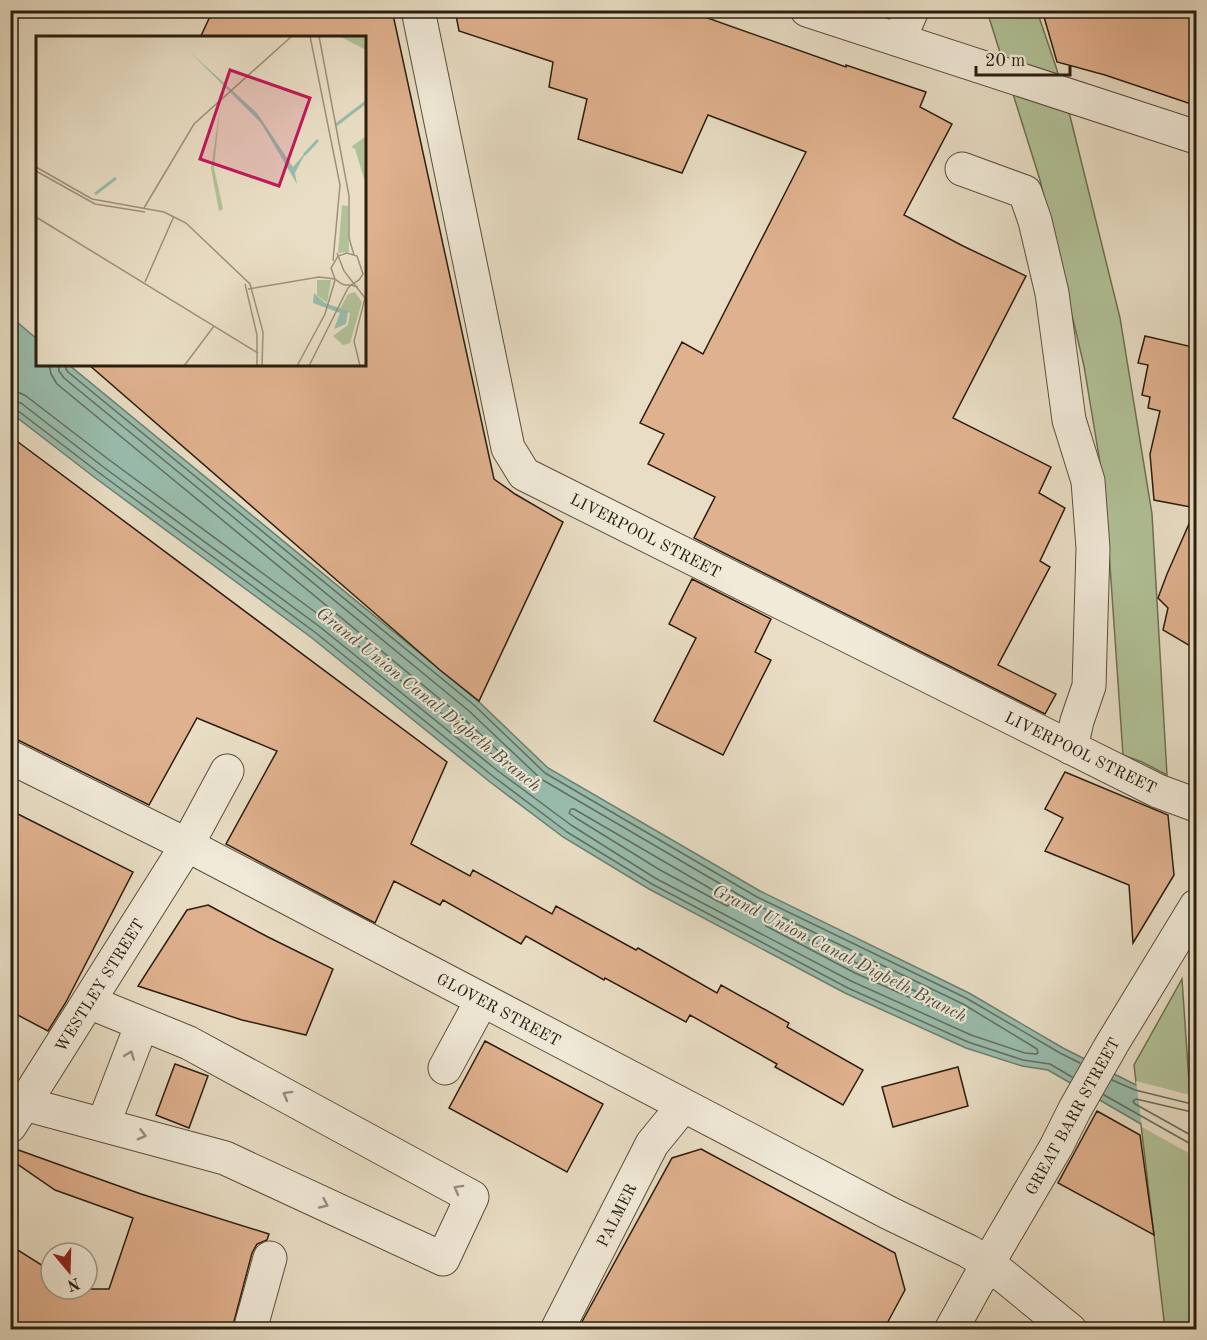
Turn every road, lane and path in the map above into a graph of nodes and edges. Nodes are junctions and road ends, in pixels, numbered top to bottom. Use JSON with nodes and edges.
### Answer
{"nodes":[{"id":1,"x":418,"y":10,"type":"edge"},
{"id":2,"x":807,"y":10,"type":"edge"},
{"id":3,"x":912,"y":10,"type":"edge"},
{"id":4,"x":899,"y":40,"type":"junction"},
{"id":5,"x":1197,"y":136,"type":"edge"},
{"id":6,"x":962,"y":168,"type":"dead end"},
{"id":7,"x":1071,"y":748,"type":"junction"},
{"id":8,"x":10,"y":757,"type":"edge"},
{"id":9,"x":227,"y":771,"type":"dead end"},
{"id":10,"x":1197,"y":805,"type":"edge"},
{"id":11,"x":187,"y":845,"type":"junction"},
{"id":12,"x":1197,"y":906,"type":"edge"},
{"id":13,"x":482,"y":1000,"type":"junction"},
{"id":14,"x":89,"y":1002,"type":"junction"},
{"id":15,"x":142,"y":1024,"type":"junction"},
{"id":16,"x":445,"y":1068,"type":"dead end"},
{"id":17,"x":683,"y":1106,"type":"junction"},
{"id":18,"x":18,"y":1115,"type":"edge"},
{"id":19,"x":103,"y":1125,"type":"junction"},
{"id":20,"x":270,"y":1258,"type":"dead end"},
{"id":21,"x":987,"y":1263,"type":"junction"},
{"id":22,"x":250,"y":1329,"type":"edge"},
{"id":23,"x":557,"y":1329,"type":"edge"},
{"id":24,"x":951,"y":1329,"type":"edge"},
{"id":25,"x":1070,"y":1329,"type":"edge"}],
"edges":[{"from":1,"to":7,"type":"street","name":"LIVERPOOL STREET"},
{"from":2,"to":4,"type":"street"},
{"from":3,"to":4,"type":"street"},
{"from":4,"to":5,"type":"street"},
{"from":6,"to":7,"type":"street"},
{"from":7,"to":10,"type":"street","name":"LIVERPOOL STREET"},
{"from":8,"to":11,"type":"street","name":"GLOVER STREET"},
{"from":9,"to":11,"type":"street","name":"WESTLEY STREET"},
{"from":11,"to":13,"type":"street","name":"GLOVER STREET"},
{"from":11,"to":14,"type":"street","name":"WESTLEY STREET"},
{"from":12,"to":21,"type":"street","name":"GREAT BARR STREET"},
{"from":13,"to":16,"type":"street"},
{"from":13,"to":17,"type":"street","name":"GLOVER STREET"},
{"from":14,"to":15,"type":"street"},
{"from":14,"to":18,"type":"street","name":"WESTLEY STREET"},
{"from":19,"to":15,"type":"street","one_way":true},
{"from":19,"to":15,"type":"street","one_way":true},
{"from":17,"to":21,"type":"street","name":"GLOVER STREET"},
{"from":17,"to":23,"type":"street","name":"PALMER"},
{"from":18,"to":19,"type":"street"},
{"from":20,"to":22,"type":"street"},
{"from":21,"to":24,"type":"street","name":"GREAT BARR STREET"},
{"from":21,"to":25,"type":"street","name":"GLOVER STREET"}]}
